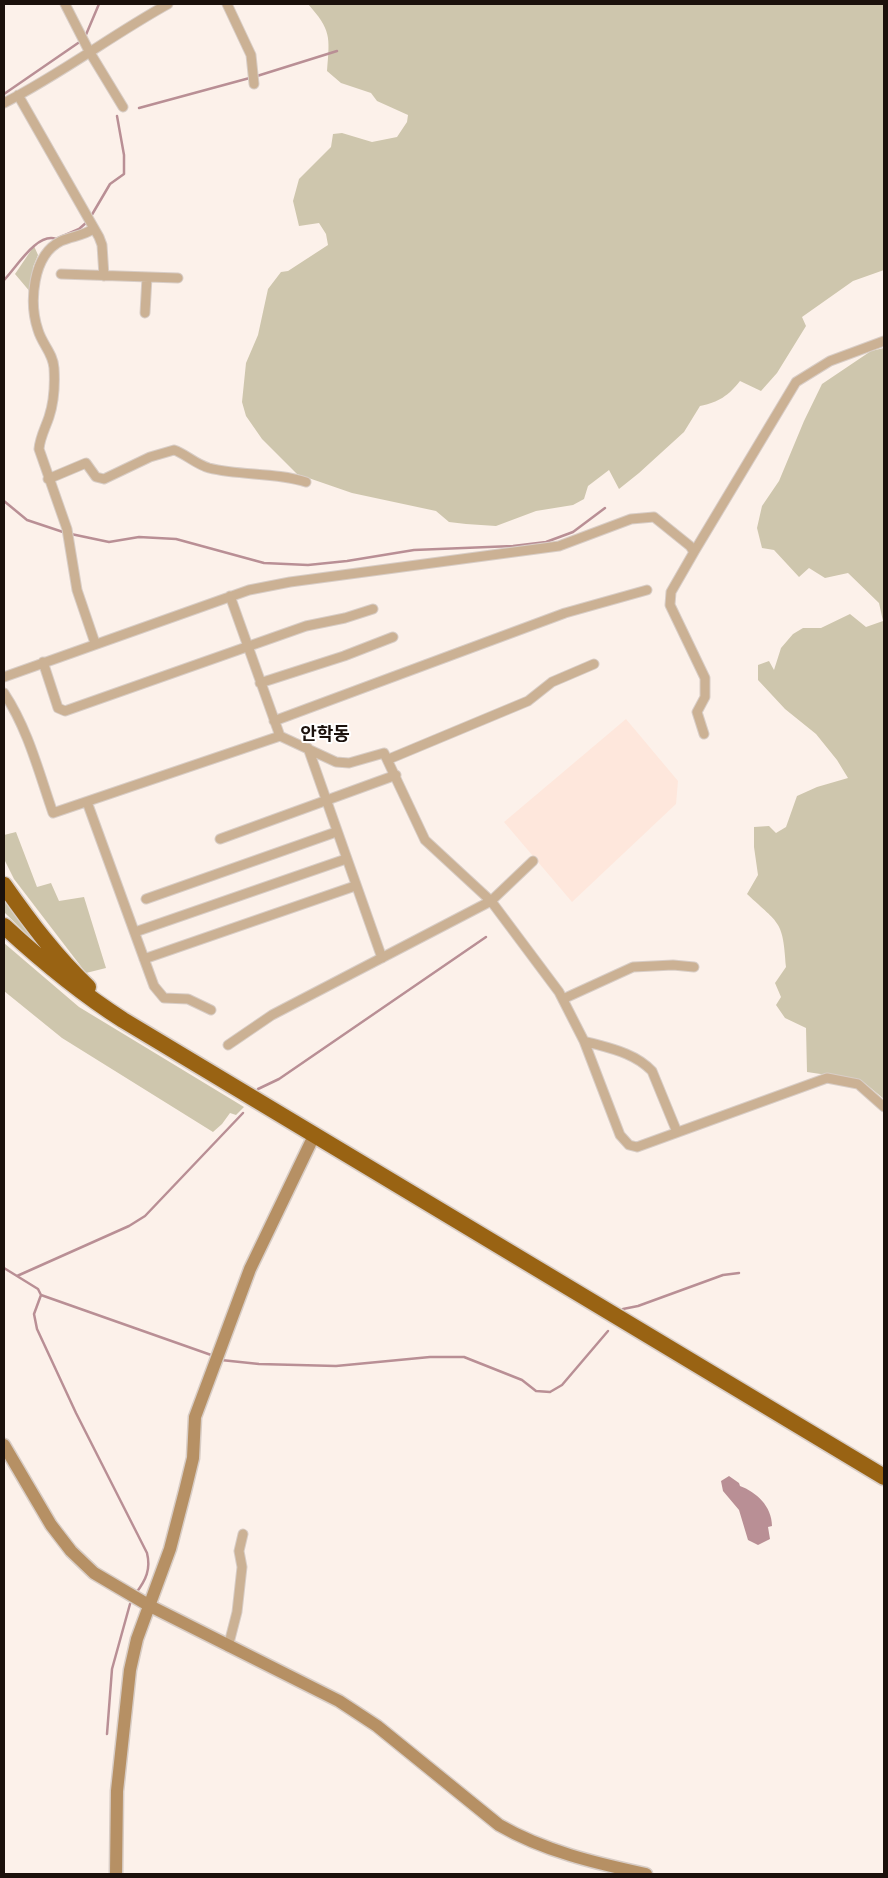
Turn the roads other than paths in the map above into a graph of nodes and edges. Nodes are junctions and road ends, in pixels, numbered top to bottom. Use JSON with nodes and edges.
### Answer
{"nodes":[{"id":1,"x":65,"y":4,"type":"edge"},
{"id":2,"x":168,"y":4,"type":"edge"},
{"id":3,"x":228,"y":4,"type":"edge"},
{"id":4,"x":89,"y":51,"type":"junction"},
{"id":5,"x":254,"y":84,"type":"dead end"},
{"id":6,"x":18,"y":95,"type":"junction"},
{"id":7,"x":4,"y":102,"type":"edge"},
{"id":8,"x":124,"y":108,"type":"dead end"},
{"id":9,"x":93,"y":229,"type":"junction"},
{"id":10,"x":61,"y":274,"type":"dead end"},
{"id":11,"x":104,"y":276,"type":"junction"},
{"id":12,"x":147,"y":277,"type":"junction"},
{"id":13,"x":178,"y":278,"type":"dead end"},
{"id":14,"x":145,"y":313,"type":"dead end"},
{"id":15,"x":884,"y":340,"type":"edge"},
{"id":16,"x":48,"y":479,"type":"junction"},
{"id":17,"x":306,"y":482,"type":"dead end"},
{"id":18,"x":694,"y":552,"type":"junction"},
{"id":19,"x":646,"y":590,"type":"dead end"},
{"id":20,"x":230,"y":596,"type":"junction"},
{"id":21,"x":373,"y":609,"type":"dead end"},
{"id":22,"x":393,"y":637,"type":"dead end"},
{"id":23,"x":94,"y":643,"type":"junction"},
{"id":24,"x":248,"y":647,"type":"junction"},
{"id":25,"x":43,"y":662,"type":"junction"},
{"id":26,"x":594,"y":664,"type":"dead end"},
{"id":27,"x":4,"y":677,"type":"edge"},
{"id":28,"x":260,"y":683,"type":"junction"},
{"id":29,"x":4,"y":693,"type":"edge"},
{"id":30,"x":274,"y":721,"type":"junction"},
{"id":31,"x":704,"y":734,"type":"dead end"},
{"id":32,"x":280,"y":736,"type":"junction"},
{"id":33,"x":308,"y":748,"type":"junction"},
{"id":34,"x":389,"y":759,"type":"junction"},
{"id":35,"x":396,"y":775,"type":"junction"},
{"id":36,"x":87,"y":802,"type":"junction"},
{"id":37,"x":326,"y":802,"type":"junction"},
{"id":38,"x":336,"y":832,"type":"junction"},
{"id":39,"x":220,"y":839,"type":"dead end"},
{"id":40,"x":346,"y":859,"type":"junction"},
{"id":41,"x":534,"y":862,"type":"dead end"},
{"id":42,"x":4,"y":885,"type":"edge"},
{"id":43,"x":355,"y":886,"type":"junction"},
{"id":44,"x":146,"y":899,"type":"dead end"},
{"id":45,"x":491,"y":902,"type":"junction"},
{"id":46,"x":4,"y":926,"type":"edge"},
{"id":47,"x":135,"y":932,"type":"junction"},
{"id":48,"x":4,"y":936,"type":"edge"},
{"id":49,"x":382,"y":958,"type":"junction"},
{"id":50,"x":144,"y":959,"type":"junction"},
{"id":51,"x":694,"y":967,"type":"dead end"},
{"id":52,"x":563,"y":999,"type":"junction"},
{"id":53,"x":212,"y":1010,"type":"dead end"},
{"id":54,"x":123,"y":1020,"type":"junction"},
{"id":55,"x":584,"y":1041,"type":"junction"},
{"id":56,"x":228,"y":1045,"type":"dead end"},
{"id":57,"x":884,"y":1107,"type":"edge"},
{"id":58,"x":677,"y":1132,"type":"junction"},
{"id":59,"x":311,"y":1142,"type":"junction"},
{"id":60,"x":4,"y":1445,"type":"edge"},
{"id":61,"x":884,"y":1477,"type":"edge"},
{"id":62,"x":884,"y":1486,"type":"edge"},
{"id":63,"x":243,"y":1534,"type":"dead end"},
{"id":64,"x":150,"y":1606,"type":"junction"},
{"id":65,"x":228,"y":1647,"type":"junction"},
{"id":66,"x":116,"y":1874,"type":"edge"},
{"id":67,"x":646,"y":1874,"type":"edge"}],
"edges":[{"from":1,"to":4,"type":"street"},
{"from":2,"to":4,"type":"street"},
{"from":3,"to":5,"type":"street"},
{"from":4,"to":6,"type":"street"},
{"from":4,"to":8,"type":"street"},
{"from":6,"to":7,"type":"street"},
{"from":6,"to":9,"type":"street"},
{"from":9,"to":11,"type":"street"},
{"from":9,"to":16,"type":"street"},
{"from":10,"to":11,"type":"street"},
{"from":11,"to":12,"type":"street"},
{"from":12,"to":13,"type":"street"},
{"from":12,"to":14,"type":"street"},
{"from":15,"to":18,"type":"street"},
{"from":16,"to":17,"type":"street"},
{"from":16,"to":23,"type":"street"},
{"from":18,"to":20,"type":"street"},
{"from":18,"to":31,"type":"street"},
{"from":19,"to":30,"type":"street"},
{"from":20,"to":23,"type":"street"},
{"from":20,"to":24,"type":"street"},
{"from":21,"to":24,"type":"street"},
{"from":22,"to":28,"type":"street"},
{"from":23,"to":25,"type":"street"},
{"from":24,"to":25,"type":"street"},
{"from":24,"to":28,"type":"street"},
{"from":25,"to":27,"type":"street"},
{"from":26,"to":34,"type":"street"},
{"from":28,"to":30,"type":"street"},
{"from":29,"to":36,"type":"street"},
{"from":30,"to":32,"type":"street"},
{"from":32,"to":33,"type":"street"},
{"from":32,"to":36,"type":"street"},
{"from":33,"to":34,"type":"street"},
{"from":33,"to":37,"type":"street"},
{"from":34,"to":35,"type":"street"},
{"from":35,"to":37,"type":"street"},
{"from":35,"to":45,"type":"street"},
{"from":36,"to":47,"type":"street"},
{"from":37,"to":38,"type":"street"},
{"from":37,"to":39,"type":"street"},
{"from":38,"to":40,"type":"street"},
{"from":38,"to":44,"type":"street"},
{"from":40,"to":43,"type":"street"},
{"from":40,"to":47,"type":"street"},
{"from":41,"to":45,"type":"street"},
{"from":42,"to":54,"type":"highway"},
{"from":43,"to":49,"type":"street"},
{"from":43,"to":50,"type":"street"},
{"from":45,"to":49,"type":"street"},
{"from":45,"to":52,"type":"street"},
{"from":46,"to":54,"type":"highway"},
{"from":47,"to":50,"type":"street"},
{"from":48,"to":59,"type":"highway"},
{"from":49,"to":56,"type":"street"},
{"from":50,"to":53,"type":"street"},
{"from":51,"to":52,"type":"street"},
{"from":52,"to":55,"type":"street"},
{"from":54,"to":61,"type":"highway"},
{"from":55,"to":58,"type":"street"},
{"from":55,"to":58,"type":"street"},
{"from":57,"to":58,"type":"street"},
{"from":59,"to":62,"type":"highway"},
{"from":59,"to":64,"type":"street"},
{"from":60,"to":64,"type":"street"},
{"from":63,"to":65,"type":"street"},
{"from":64,"to":65,"type":"street"},
{"from":64,"to":66,"type":"street"},
{"from":65,"to":67,"type":"street"}]}
